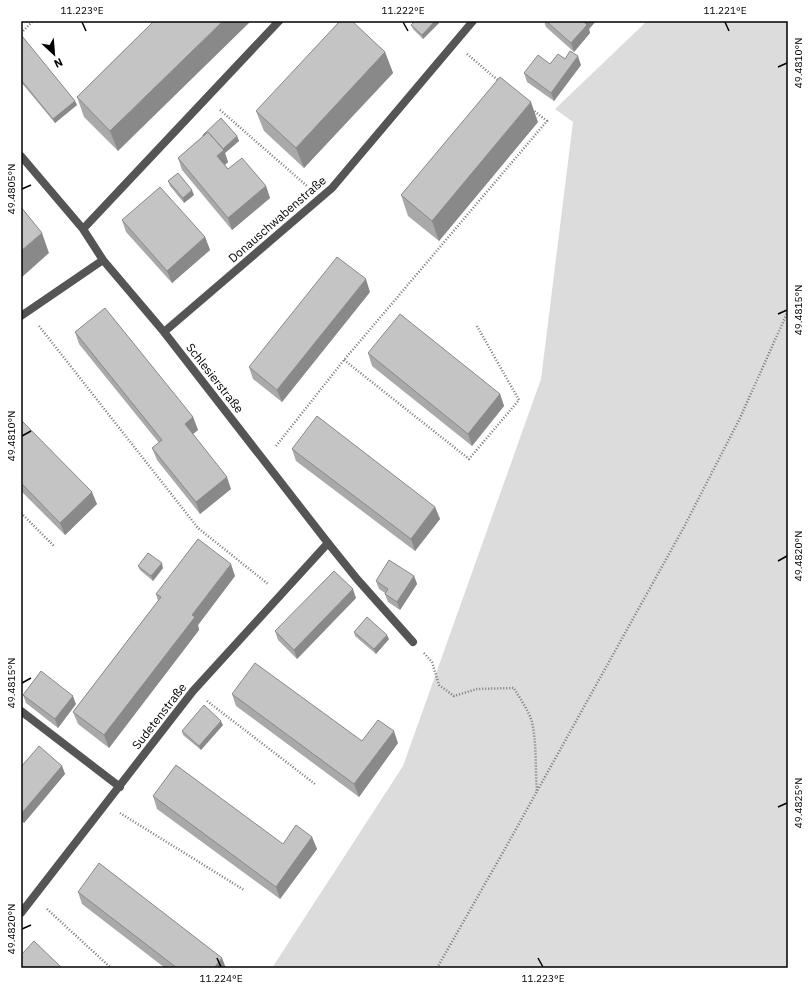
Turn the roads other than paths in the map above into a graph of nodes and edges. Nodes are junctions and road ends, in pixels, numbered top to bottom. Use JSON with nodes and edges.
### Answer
{"nodes":[{"id":1,"x":280,"y":21,"type":"edge"},
{"id":2,"x":473,"y":21,"type":"edge"},
{"id":3,"x":21,"y":156,"type":"edge"},
{"id":4,"x":83,"y":228,"type":"junction"},
{"id":5,"x":103,"y":260,"type":"junction"},
{"id":6,"x":24,"y":314,"type":"edge"},
{"id":7,"x":164,"y":332,"type":"junction"},
{"id":8,"x":328,"y":543,"type":"junction"},
{"id":9,"x":413,"y":642,"type":"road end"},
{"id":10,"x":21,"y":711,"type":"edge"},
{"id":11,"x":120,"y":787,"type":"junction"},
{"id":12,"x":21,"y":913,"type":"edge"}],
"edges":[{"from":1,"to":4,"type":"street"},
{"from":2,"to":7,"type":"street","name":"Donauschwabenstraße"},
{"from":3,"to":4,"type":"street","name":"Schlesierstraße"},
{"from":4,"to":5,"type":"street","name":"Schlesierstraße"},
{"from":5,"to":6,"type":"street"},
{"from":5,"to":7,"type":"street","name":"Schlesierstraße"},
{"from":7,"to":8,"type":"street","name":"Schlesierstraße"},
{"from":8,"to":9,"type":"street","name":"Schlesierstraße"},
{"from":8,"to":11,"type":"street","name":"Sudetenstraße"},
{"from":10,"to":11,"type":"street"},
{"from":11,"to":12,"type":"street","name":"Sudetenstraße"}]}
